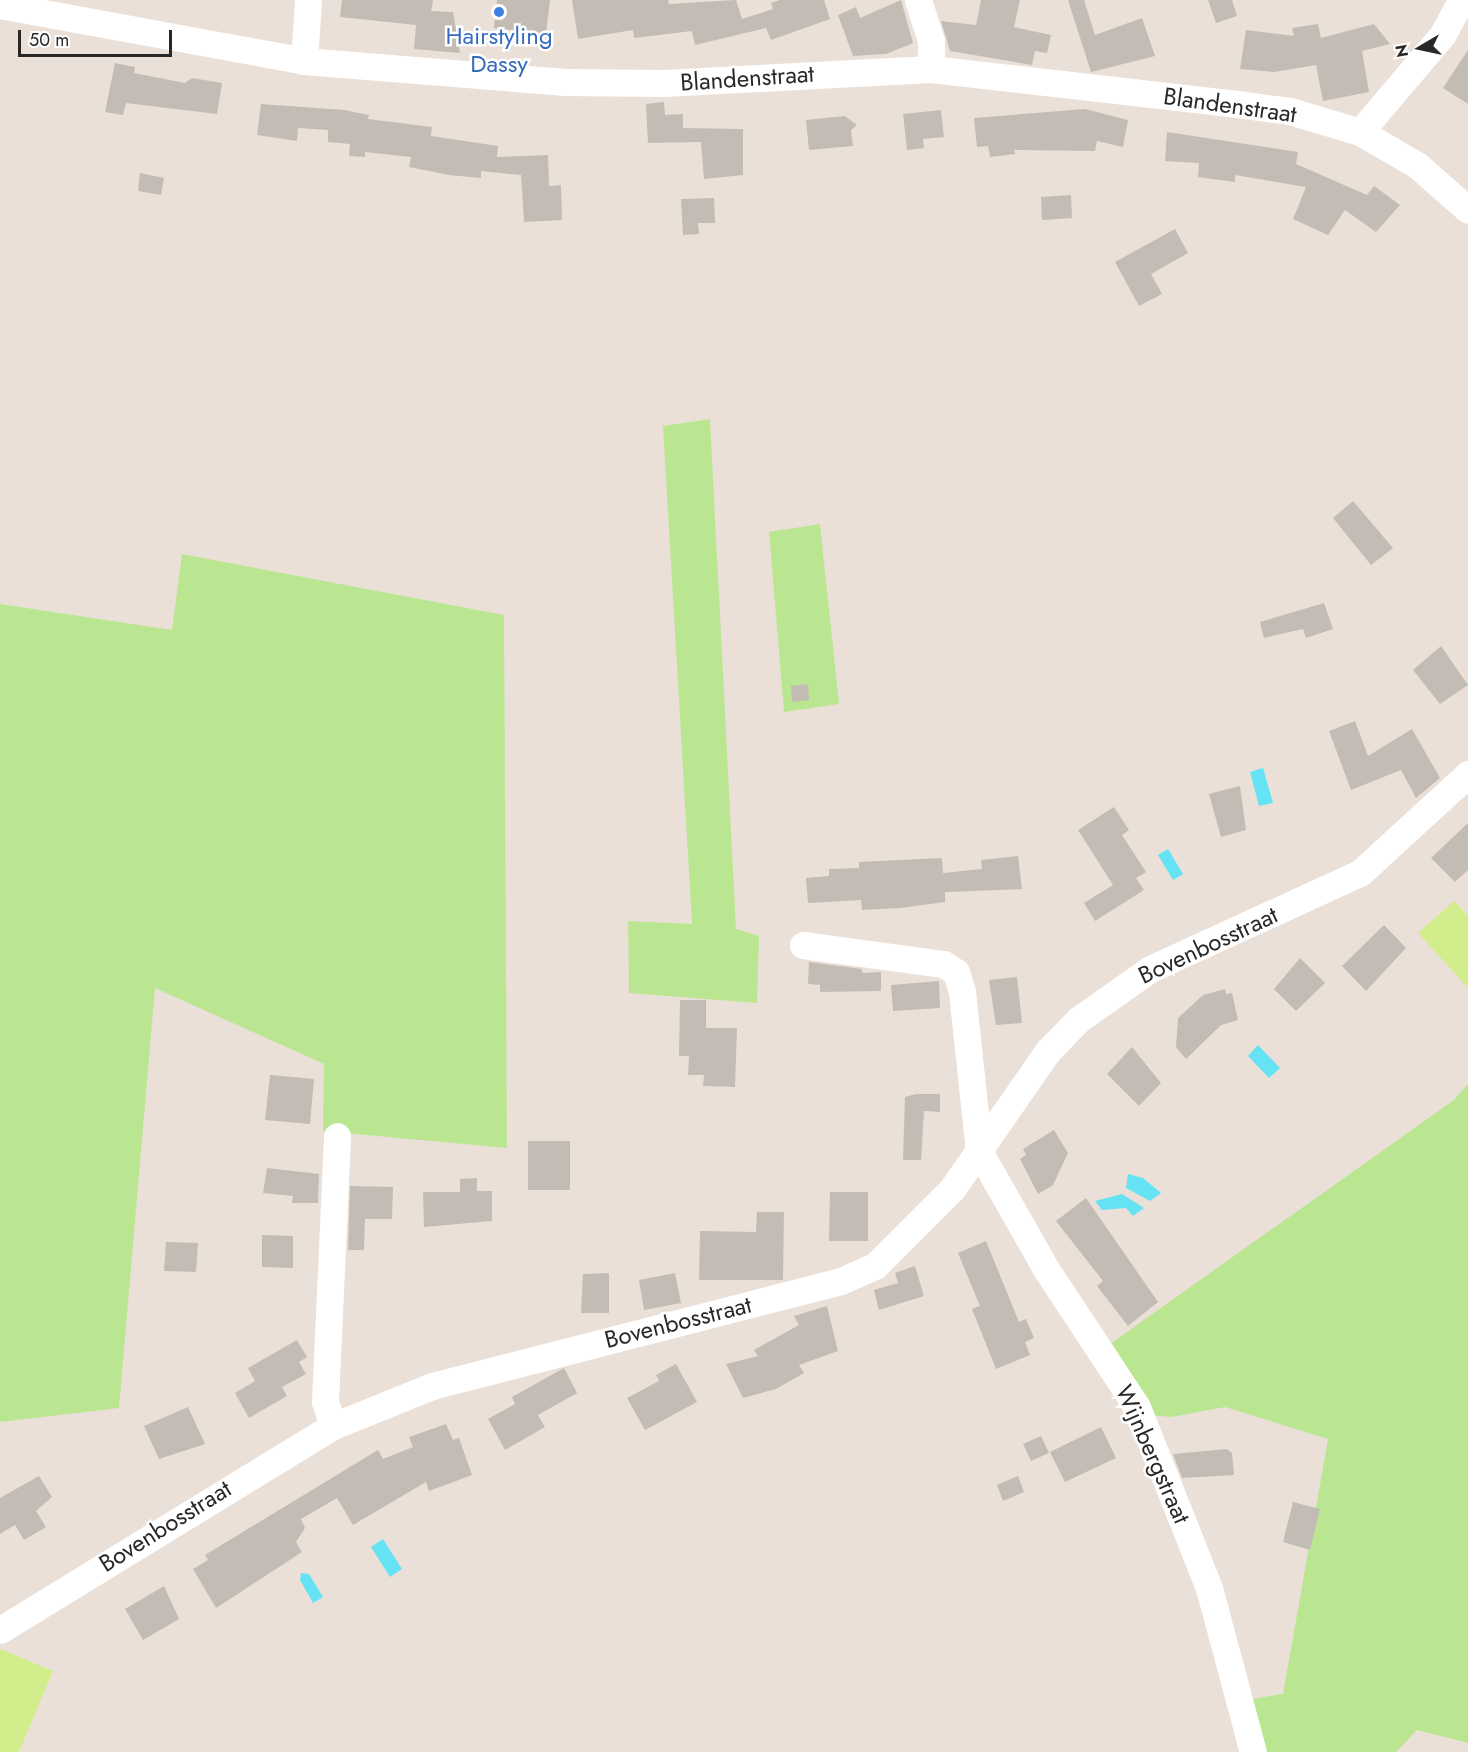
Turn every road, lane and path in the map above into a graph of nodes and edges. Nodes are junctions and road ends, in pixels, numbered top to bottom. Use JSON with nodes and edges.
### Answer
{"nodes":[{"id":1,"x":309,"y":0,"type":"edge"},
{"id":2,"x":918,"y":0,"type":"edge"},
{"id":3,"x":1461,"y":0,"type":"edge"},
{"id":4,"x":1,"y":4,"type":"edge"},
{"id":5,"x":304,"y":61,"type":"junction"},
{"id":6,"x":931,"y":69,"type":"junction"},
{"id":7,"x":1360,"y":132,"type":"junction"},
{"id":8,"x":1468,"y":210,"type":"edge"},
{"id":9,"x":1468,"y":774,"type":"edge"},
{"id":10,"x":803,"y":945,"type":"dead end"},
{"id":11,"x":337,"y":1136,"type":"dead end"},
{"id":12,"x":979,"y":1151,"type":"junction"},
{"id":13,"x":333,"y":1426,"type":"junction"},
{"id":14,"x":0,"y":1630,"type":"edge"},
{"id":15,"x":1253,"y":1752,"type":"edge"}],
"edges":[{"from":1,"to":5,"type":"street"},
{"from":2,"to":6,"type":"street"},
{"from":3,"to":7,"type":"street"},
{"from":4,"to":5,"type":"street","name":"Blandenstraat"},
{"from":5,"to":6,"type":"street","name":"Blandenstraat"},
{"from":6,"to":7,"type":"street","name":"Blandenstraat"},
{"from":7,"to":8,"type":"street","name":"Blandenstraat"},
{"from":9,"to":12,"type":"street","name":"Bovenbosstraat"},
{"from":10,"to":12,"type":"street"},
{"from":11,"to":13,"type":"street"},
{"from":12,"to":13,"type":"street","name":"Bovenbosstraat"},
{"from":12,"to":15,"type":"street","name":"Wijnbergstraat"},
{"from":13,"to":14,"type":"street","name":"Bovenbosstraat"}]}
